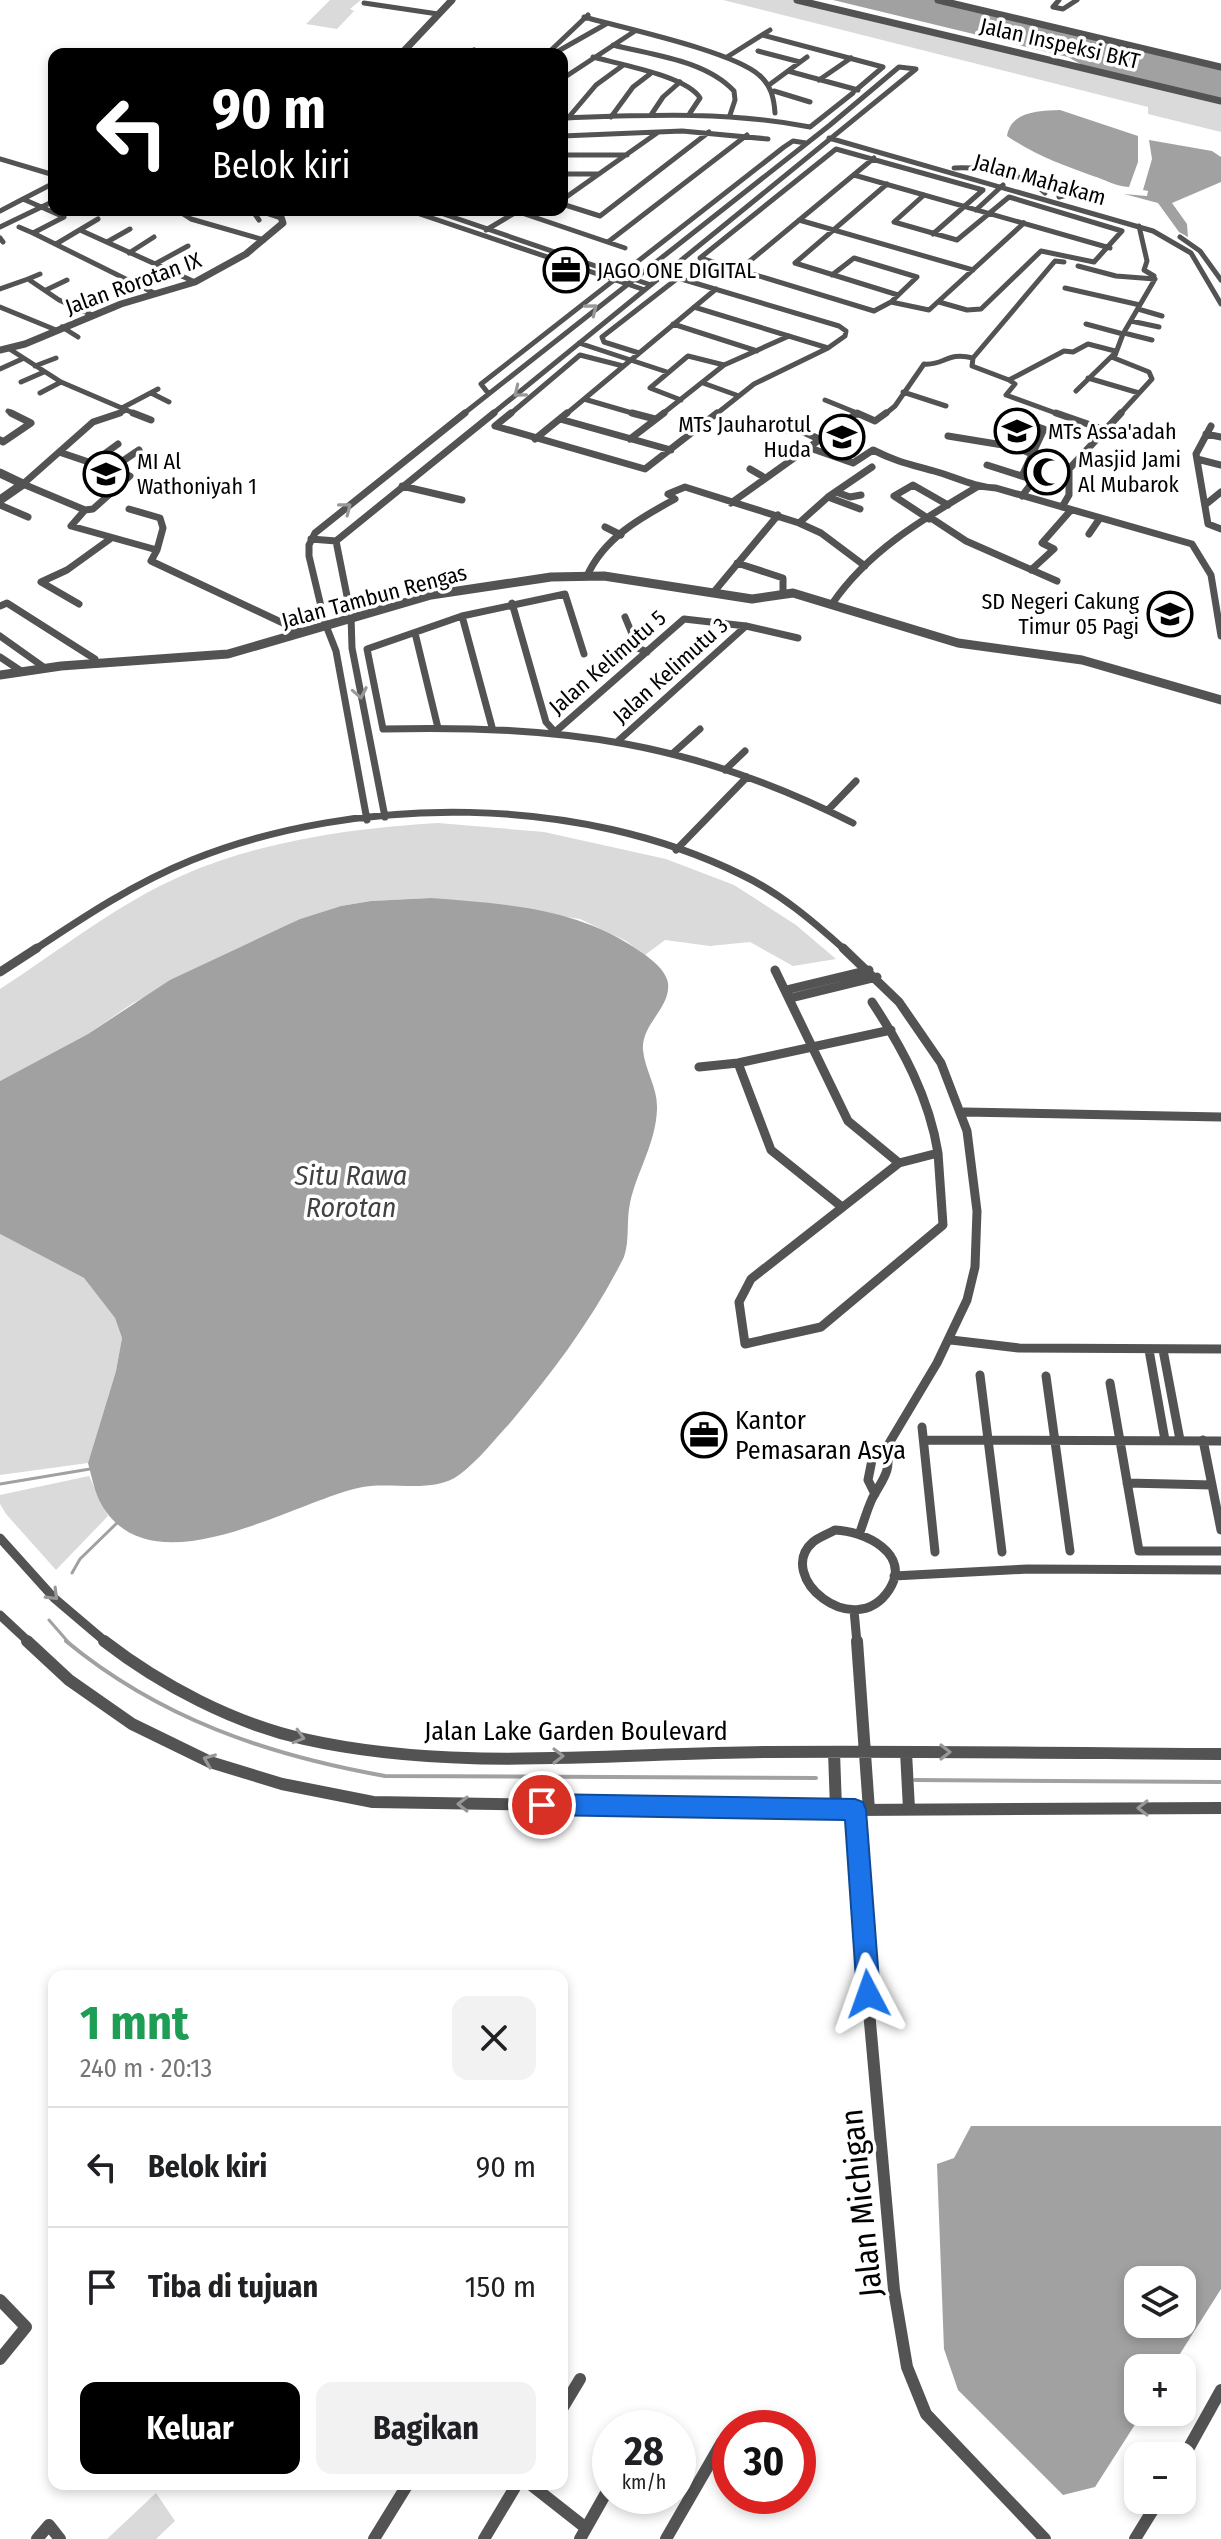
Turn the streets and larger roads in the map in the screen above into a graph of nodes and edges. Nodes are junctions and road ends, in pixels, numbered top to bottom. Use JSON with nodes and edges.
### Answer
{"nodes":[{"id":1,"x":452,"y":0,"type":"edge"},
{"id":2,"x":797,"y":0,"type":"edge"},
{"id":3,"x":938,"y":0,"type":"edge"},
{"id":4,"x":1059,"y":0,"type":"edge"},
{"id":5,"x":1077,"y":0,"type":"edge"},
{"id":6,"x":416,"y":2,"type":"edge"},
{"id":7,"x":364,"y":3,"type":"dead end"},
{"id":8,"x":409,"y":10,"type":"junction"},
{"id":9,"x":591,"y":13,"type":"dead end"},
{"id":10,"x":438,"y":14,"type":"junction"},
{"id":11,"x":403,"y":16,"type":"dead end"},
{"id":12,"x":584,"y":17,"type":"junction"},
{"id":13,"x":606,"y":24,"type":"junction"},
{"id":14,"x":770,"y":30,"type":"dead end"},
{"id":15,"x":635,"y":31,"type":"junction"},
{"id":16,"x":762,"y":35,"type":"junction"},
{"id":17,"x":613,"y":45,"type":"junction"},
{"id":18,"x":407,"y":48,"type":"edge"},
{"id":19,"x":553,"y":48,"type":"edge"},
{"id":20,"x":564,"y":48,"type":"edge"},
{"id":21,"x":758,"y":51,"type":"dead end"},
{"id":22,"x":770,"y":54,"type":"junction"},
{"id":23,"x":593,"y":57,"type":"junction"},
{"id":24,"x":727,"y":57,"type":"junction"},
{"id":25,"x":807,"y":57,"type":"dead end"},
{"id":26,"x":851,"y":58,"type":"junction"},
{"id":27,"x":800,"y":62,"type":"junction"},
{"id":28,"x":622,"y":66,"type":"junction"},
{"id":29,"x":1221,"y":67,"type":"edge"},
{"id":30,"x":750,"y":68,"type":"junction"},
{"id":31,"x":786,"y":72,"type":"junction"},
{"id":32,"x":650,"y":74,"type":"junction"},
{"id":33,"x":568,"y":75,"type":"edge"},
{"id":34,"x":819,"y":80,"type":"junction"},
{"id":35,"x":680,"y":82,"type":"junction"},
{"id":36,"x":772,"y":88,"type":"junction"},
{"id":37,"x":852,"y":91,"type":"junction"},
{"id":38,"x":865,"y":94,"type":"junction"},
{"id":39,"x":797,"y":97,"type":"junction"},
{"id":40,"x":1221,"y":101,"type":"edge"},
{"id":41,"x":810,"y":102,"type":"dead end"},
{"id":42,"x":690,"y":113,"type":"junction"},
{"id":43,"x":775,"y":113,"type":"junction"},
{"id":44,"x":568,"y":115,"type":"edge"},
{"id":45,"x":651,"y":115,"type":"junction"},
{"id":46,"x":730,"y":115,"type":"junction"},
{"id":47,"x":611,"y":117,"type":"junction"},
{"id":48,"x":568,"y":118,"type":"edge"},
{"id":49,"x":768,"y":119,"type":"junction"},
{"id":50,"x":810,"y":127,"type":"junction"},
{"id":51,"x":709,"y":132,"type":"junction"},
{"id":52,"x":820,"y":132,"type":"junction"},
{"id":53,"x":658,"y":133,"type":"junction"},
{"id":54,"x":747,"y":135,"type":"junction"},
{"id":55,"x":568,"y":136,"type":"edge"},
{"id":56,"x":834,"y":137,"type":"junction"},
{"id":57,"x":768,"y":139,"type":"dead end"},
{"id":58,"x":806,"y":143,"type":"junction"},
{"id":59,"x":568,"y":155,"type":"edge"},
{"id":60,"x":627,"y":155,"type":"junction"},
{"id":61,"x":874,"y":158,"type":"junction"},
{"id":62,"x":0,"y":159,"type":"edge"},
{"id":63,"x":954,"y":168,"type":"junction"},
{"id":64,"x":48,"y":173,"type":"edge"},
{"id":65,"x":568,"y":174,"type":"edge"},
{"id":66,"x":599,"y":174,"type":"junction"},
{"id":67,"x":854,"y":175,"type":"junction"},
{"id":68,"x":887,"y":184,"type":"junction"},
{"id":69,"x":1004,"y":184,"type":"junction"},
{"id":70,"x":48,"y":186,"type":"edge"},
{"id":71,"x":1045,"y":193,"type":"junction"},
{"id":72,"x":1072,"y":194,"type":"dead end"},
{"id":73,"x":924,"y":195,"type":"junction"},
{"id":74,"x":568,"y":197,"type":"edge"},
{"id":75,"x":1059,"y":197,"type":"junction"},
{"id":76,"x":23,"y":199,"type":"junction"},
{"id":77,"x":716,"y":201,"type":"junction"},
{"id":78,"x":48,"y":204,"type":"edge"},
{"id":79,"x":568,"y":204,"type":"edge"},
{"id":80,"x":727,"y":204,"type":"junction"},
{"id":81,"x":964,"y":206,"type":"junction"},
{"id":82,"x":40,"y":207,"type":"junction"},
{"id":83,"x":48,"y":210,"type":"edge"},
{"id":84,"x":976,"y":210,"type":"junction"},
{"id":85,"x":0,"y":211,"type":"edge"},
{"id":86,"x":987,"y":213,"type":"junction"},
{"id":87,"x":186,"y":216,"type":"edge"},
{"id":88,"x":256,"y":216,"type":"edge"},
{"id":89,"x":276,"y":216,"type":"edge"},
{"id":90,"x":428,"y":216,"type":"edge"},
{"id":91,"x":446,"y":216,"type":"edge"},
{"id":92,"x":511,"y":216,"type":"edge"},
{"id":93,"x":513,"y":216,"type":"edge"},
{"id":94,"x":533,"y":216,"type":"edge"},
{"id":95,"x":600,"y":216,"type":"junction"},
{"id":96,"x":64,"y":217,"type":"edge"},
{"id":97,"x":98,"y":219,"type":"dead end"},
{"id":98,"x":259,"y":220,"type":"dead end"},
{"id":99,"x":799,"y":220,"type":"junction"},
{"id":100,"x":592,"y":223,"type":"dead end"},
{"id":101,"x":1024,"y":223,"type":"junction"},
{"id":102,"x":1139,"y":226,"type":"junction"},
{"id":103,"x":0,"y":227,"type":"edge"},
{"id":104,"x":19,"y":227,"type":"dead end"},
{"id":105,"x":130,"y":229,"type":"dead end"},
{"id":106,"x":834,"y":229,"type":"junction"},
{"id":107,"x":80,"y":230,"type":"junction"},
{"id":108,"x":495,"y":232,"type":"junction"},
{"id":109,"x":33,"y":233,"type":"junction"},
{"id":110,"x":485,"y":233,"type":"junction"},
{"id":111,"x":933,"y":234,"type":"junction"},
{"id":112,"x":507,"y":236,"type":"junction"},
{"id":113,"x":154,"y":237,"type":"dead end"},
{"id":114,"x":264,"y":240,"type":"junction"},
{"id":115,"x":499,"y":240,"type":"junction"},
{"id":116,"x":107,"y":242,"type":"junction"},
{"id":117,"x":608,"y":242,"type":"junction"},
{"id":118,"x":56,"y":244,"type":"junction"},
{"id":119,"x":188,"y":246,"type":"dead end"},
{"id":120,"x":625,"y":248,"type":"dead end"},
{"id":121,"x":1110,"y":248,"type":"junction"},
{"id":122,"x":129,"y":253,"type":"junction"},
{"id":123,"x":155,"y":264,"type":"junction"},
{"id":124,"x":739,"y":270,"type":"junction"},
{"id":125,"x":973,"y":270,"type":"junction"},
{"id":126,"x":40,"y":274,"type":"dead end"},
{"id":127,"x":620,"y":274,"type":"junction"},
{"id":128,"x":832,"y":275,"type":"junction"},
{"id":129,"x":28,"y":279,"type":"junction"},
{"id":130,"x":614,"y":279,"type":"junction"},
{"id":131,"x":1155,"y":279,"type":"junction"},
{"id":132,"x":0,"y":280,"type":"edge"},
{"id":133,"x":67,"y":280,"type":"dead end"},
{"id":134,"x":1221,"y":280,"type":"edge"},
{"id":135,"x":630,"y":281,"type":"junction"},
{"id":136,"x":195,"y":282,"type":"junction"},
{"id":137,"x":10,"y":285,"type":"junction"},
{"id":138,"x":645,"y":286,"type":"junction"},
{"id":139,"x":1065,"y":288,"type":"dead end"},
{"id":140,"x":0,"y":289,"type":"edge"},
{"id":141,"x":716,"y":289,"type":"junction"},
{"id":142,"x":46,"y":290,"type":"junction"},
{"id":143,"x":154,"y":293,"type":"junction"},
{"id":144,"x":898,"y":295,"type":"junction"},
{"id":145,"x":891,"y":302,"type":"junction"},
{"id":146,"x":939,"y":302,"type":"junction"},
{"id":147,"x":1221,"y":304,"type":"edge"},
{"id":148,"x":0,"y":307,"type":"edge"},
{"id":149,"x":694,"y":307,"type":"junction"},
{"id":150,"x":1139,"y":307,"type":"junction"},
{"id":151,"x":92,"y":315,"type":"junction"},
{"id":152,"x":1162,"y":316,"type":"dead end"},
{"id":153,"x":1131,"y":321,"type":"junction"},
{"id":154,"x":673,"y":324,"type":"junction"},
{"id":155,"x":1086,"y":324,"type":"dead end"},
{"id":156,"x":1159,"y":327,"type":"dead end"},
{"id":157,"x":59,"y":328,"type":"junction"},
{"id":158,"x":1123,"y":334,"type":"junction"},
{"id":159,"x":541,"y":336,"type":"junction"},
{"id":160,"x":789,"y":336,"type":"junction"},
{"id":161,"x":78,"y":337,"type":"dead end"},
{"id":162,"x":554,"y":340,"type":"junction"},
{"id":163,"x":1152,"y":340,"type":"dead end"},
{"id":164,"x":579,"y":343,"type":"junction"},
{"id":165,"x":828,"y":348,"type":"junction"},
{"id":166,"x":4,"y":349,"type":"edge"},
{"id":167,"x":757,"y":351,"type":"junction"},
{"id":168,"x":1115,"y":352,"type":"junction"},
{"id":169,"x":639,"y":353,"type":"junction"},
{"id":170,"x":56,"y":358,"type":"dead end"},
{"id":171,"x":973,"y":358,"type":"junction"},
{"id":172,"x":22,"y":359,"type":"junction"},
{"id":173,"x":630,"y":360,"type":"junction"},
{"id":174,"x":724,"y":365,"type":"junction"},
{"id":175,"x":35,"y":366,"type":"junction"},
{"id":176,"x":623,"y":366,"type":"junction"},
{"id":177,"x":0,"y":369,"type":"edge"},
{"id":178,"x":44,"y":372,"type":"junction"},
{"id":179,"x":667,"y":372,"type":"junction"},
{"id":180,"x":1088,"y":378,"type":"junction"},
{"id":181,"x":1009,"y":380,"type":"junction"},
{"id":182,"x":21,"y":382,"type":"dead end"},
{"id":183,"x":61,"y":382,"type":"junction"},
{"id":184,"x":703,"y":383,"type":"junction"},
{"id":185,"x":1076,"y":391,"type":"dead end"},
{"id":186,"x":903,"y":392,"type":"junction"},
{"id":187,"x":40,"y":393,"type":"dead end"},
{"id":188,"x":488,"y":393,"type":"junction"},
{"id":189,"x":1139,"y":393,"type":"junction"},
{"id":190,"x":739,"y":396,"type":"junction"},
{"id":191,"x":584,"y":399,"type":"junction"},
{"id":192,"x":681,"y":400,"type":"junction"},
{"id":193,"x":825,"y":400,"type":"dead end"},
{"id":194,"x":169,"y":402,"type":"dead end"},
{"id":195,"x":946,"y":406,"type":"dead end"},
{"id":196,"x":125,"y":409,"type":"junction"},
{"id":197,"x":7,"y":411,"type":"edge"},
{"id":198,"x":1051,"y":411,"type":"junction"},
{"id":199,"x":857,"y":413,"type":"junction"},
{"id":200,"x":1008,"y":417,"type":"dead end"},
{"id":201,"x":560,"y":419,"type":"junction"},
{"id":202,"x":655,"y":419,"type":"junction"},
{"id":203,"x":151,"y":420,"type":"dead end"},
{"id":204,"x":1211,"y":426,"type":"dead end"},
{"id":205,"x":1044,"y":429,"type":"junction"},
{"id":206,"x":785,"y":430,"type":"dead end"},
{"id":207,"x":1105,"y":430,"type":"junction"},
{"id":208,"x":1206,"y":434,"type":"junction"},
{"id":209,"x":948,"y":436,"type":"dead end"},
{"id":210,"x":1221,"y":437,"type":"edge"},
{"id":211,"x":535,"y":439,"type":"junction"},
{"id":212,"x":630,"y":439,"type":"junction"},
{"id":213,"x":0,"y":440,"type":"edge"},
{"id":214,"x":821,"y":440,"type":"junction"},
{"id":215,"x":118,"y":444,"type":"dead end"},
{"id":216,"x":810,"y":448,"type":"junction"},
{"id":217,"x":139,"y":450,"type":"dead end"},
{"id":218,"x":671,"y":450,"type":"junction"},
{"id":219,"x":62,"y":453,"type":"junction"},
{"id":220,"x":1033,"y":454,"type":"junction"},
{"id":221,"x":1197,"y":459,"type":"junction"},
{"id":222,"x":92,"y":463,"type":"junction"},
{"id":223,"x":987,"y":465,"type":"dead end"},
{"id":224,"x":1221,"y":465,"type":"edge"},
{"id":225,"x":872,"y":467,"type":"dead end"},
{"id":226,"x":111,"y":469,"type":"junction"},
{"id":227,"x":750,"y":469,"type":"dead end"},
{"id":228,"x":1069,"y":469,"type":"junction"},
{"id":229,"x":0,"y":473,"type":"edge"},
{"id":230,"x":762,"y":476,"type":"junction"},
{"id":231,"x":1022,"y":476,"type":"junction"},
{"id":232,"x":23,"y":484,"type":"junction"},
{"id":233,"x":402,"y":486,"type":"junction"},
{"id":234,"x":977,"y":487,"type":"junction"},
{"id":235,"x":836,"y":492,"type":"junction"},
{"id":236,"x":1221,"y":492,"type":"edge"},
{"id":237,"x":861,"y":495,"type":"dead end"},
{"id":238,"x":1022,"y":496,"type":"junction"},
{"id":239,"x":828,"y":497,"type":"junction"},
{"id":240,"x":462,"y":500,"type":"dead end"},
{"id":241,"x":0,"y":502,"type":"edge"},
{"id":242,"x":731,"y":503,"type":"junction"},
{"id":243,"x":948,"y":505,"type":"junction"},
{"id":244,"x":1205,"y":505,"type":"junction"},
{"id":245,"x":1062,"y":507,"type":"junction"},
{"id":246,"x":129,"y":509,"type":"dead end"},
{"id":247,"x":860,"y":509,"type":"dead end"},
{"id":248,"x":85,"y":510,"type":"junction"},
{"id":249,"x":1071,"y":510,"type":"junction"},
{"id":250,"x":778,"y":515,"type":"junction"},
{"id":251,"x":28,"y":517,"type":"dead end"},
{"id":252,"x":930,"y":518,"type":"junction"},
{"id":253,"x":1100,"y":518,"type":"junction"},
{"id":254,"x":799,"y":523,"type":"junction"},
{"id":255,"x":605,"y":527,"type":"dead end"},
{"id":256,"x":1221,"y":529,"type":"edge"},
{"id":257,"x":1089,"y":534,"type":"dead end"},
{"id":258,"x":621,"y":535,"type":"junction"},
{"id":259,"x":110,"y":539,"type":"junction"},
{"id":260,"x":311,"y":539,"type":"junction"},
{"id":261,"x":336,"y":541,"type":"junction"},
{"id":262,"x":157,"y":550,"type":"junction"},
{"id":263,"x":737,"y":563,"type":"junction"},
{"id":264,"x":865,"y":566,"type":"junction"},
{"id":265,"x":1031,"y":570,"type":"junction"},
{"id":266,"x":588,"y":574,"type":"junction"},
{"id":267,"x":1210,"y":576,"type":"junction"},
{"id":268,"x":1221,"y":579,"type":"edge"},
{"id":269,"x":1057,"y":581,"type":"dead end"},
{"id":270,"x":783,"y":592,"type":"junction"},
{"id":271,"x":713,"y":593,"type":"junction"},
{"id":272,"x":834,"y":600,"type":"junction"},
{"id":273,"x":512,"y":603,"type":"junction"},
{"id":274,"x":79,"y":604,"type":"dead end"},
{"id":275,"x":0,"y":606,"type":"edge"},
{"id":276,"x":351,"y":616,"type":"junction"},
{"id":277,"x":462,"y":616,"type":"junction"},
{"id":278,"x":625,"y":617,"type":"dead end"},
{"id":279,"x":325,"y":623,"type":"junction"},
{"id":280,"x":746,"y":626,"type":"junction"},
{"id":281,"x":298,"y":629,"type":"junction"},
{"id":282,"x":1221,"y":632,"type":"edge"},
{"id":283,"x":415,"y":633,"type":"junction"},
{"id":284,"x":0,"y":636,"type":"edge"},
{"id":285,"x":798,"y":638,"type":"dead end"},
{"id":286,"x":352,"y":648,"type":"junction"},
{"id":287,"x":336,"y":651,"type":"junction"},
{"id":288,"x":647,"y":652,"type":"junction"},
{"id":289,"x":584,"y":654,"type":"dead end"},
{"id":290,"x":0,"y":657,"type":"edge"},
{"id":291,"x":96,"y":662,"type":"junction"},
{"id":292,"x":45,"y":668,"type":"junction"},
{"id":293,"x":21,"y":671,"type":"junction"},
{"id":294,"x":0,"y":675,"type":"edge"},
{"id":295,"x":1221,"y":700,"type":"edge"},
{"id":296,"x":492,"y":727,"type":"junction"},
{"id":297,"x":438,"y":728,"type":"junction"},
{"id":298,"x":700,"y":729,"type":"dead end"},
{"id":299,"x":618,"y":741,"type":"junction"},
{"id":300,"x":745,"y":751,"type":"dead end"},
{"id":301,"x":672,"y":754,"type":"junction"},
{"id":302,"x":725,"y":770,"type":"junction"},
{"id":303,"x":747,"y":777,"type":"junction"},
{"id":304,"x":856,"y":781,"type":"dead end"},
{"id":305,"x":829,"y":809,"type":"junction"},
{"id":306,"x":385,"y":817,"type":"junction"},
{"id":307,"x":367,"y":820,"type":"junction"},
{"id":308,"x":853,"y":823,"type":"dead end"},
{"id":309,"x":676,"y":850,"type":"junction"},
{"id":310,"x":775,"y":970,"type":"dead end"},
{"id":311,"x":0,"y":972,"type":"edge"},
{"id":312,"x":873,"y":973,"type":"junction"},
{"id":313,"x":788,"y":994,"type":"junction"},
{"id":314,"x":872,"y":1002,"type":"dead end"},
{"id":315,"x":891,"y":1030,"type":"junction"},
{"id":316,"x":814,"y":1047,"type":"junction"},
{"id":317,"x":738,"y":1063,"type":"junction"},
{"id":318,"x":699,"y":1067,"type":"dead end"},
{"id":319,"x":964,"y":1112,"type":"junction"},
{"id":320,"x":1221,"y":1117,"type":"edge"},
{"id":321,"x":939,"y":1153,"type":"junction"},
{"id":322,"x":899,"y":1163,"type":"junction"},
{"id":323,"x":842,"y":1207,"type":"junction"},
{"id":324,"x":951,"y":1340,"type":"junction"},
{"id":325,"x":1221,"y":1349,"type":"edge"},
{"id":326,"x":1149,"y":1350,"type":"junction"},
{"id":327,"x":1163,"y":1350,"type":"junction"},
{"id":328,"x":980,"y":1375,"type":"dead end"},
{"id":329,"x":1046,"y":1376,"type":"dead end"},
{"id":330,"x":1110,"y":1383,"type":"dead end"},
{"id":331,"x":922,"y":1427,"type":"dead end"},
{"id":332,"x":924,"y":1440,"type":"junction"},
{"id":333,"x":988,"y":1440,"type":"junction"},
{"id":334,"x":1055,"y":1440,"type":"junction"},
{"id":335,"x":1165,"y":1440,"type":"junction"},
{"id":336,"x":1180,"y":1440,"type":"junction"},
{"id":337,"x":1203,"y":1440,"type":"junction"},
{"id":338,"x":1221,"y":1441,"type":"edge"},
{"id":339,"x":1120,"y":1442,"type":"junction"},
{"id":340,"x":886,"y":1449,"type":"junction"},
{"id":341,"x":1127,"y":1483,"type":"junction"},
{"id":342,"x":1212,"y":1485,"type":"junction"},
{"id":343,"x":875,"y":1494,"type":"junction"},
{"id":344,"x":1221,"y":1530,"type":"edge"},
{"id":345,"x":860,"y":1532,"type":"junction"},
{"id":346,"x":0,"y":1538,"type":"edge"},
{"id":347,"x":1070,"y":1551,"type":"dead end"},
{"id":348,"x":1221,"y":1551,"type":"edge"},
{"id":349,"x":935,"y":1552,"type":"dead end"},
{"id":350,"x":1002,"y":1552,"type":"dead end"},
{"id":351,"x":1221,"y":1570,"type":"edge"},
{"id":352,"x":894,"y":1576,"type":"junction"},
{"id":353,"x":854,"y":1610,"type":"junction"},
{"id":354,"x":0,"y":1615,"type":"edge"},
{"id":355,"x":834,"y":1752,"type":"junction"},
{"id":356,"x":867,"y":1752,"type":"junction"},
{"id":357,"x":906,"y":1752,"type":"junction"},
{"id":358,"x":1221,"y":1754,"type":"edge"},
{"id":359,"x":836,"y":1808,"type":"junction"},
{"id":360,"x":1221,"y":1808,"type":"edge"},
{"id":361,"x":909,"y":1809,"type":"junction"},
{"id":362,"x":855,"y":1810,"type":"junction"},
{"id":363,"x":869,"y":1810,"type":"junction"},
{"id":364,"x":0,"y":2300,"type":"edge"},
{"id":365,"x":0,"y":2359,"type":"edge"},
{"id":366,"x":580,"y":2379,"type":"dead end"},
{"id":367,"x":1221,"y":2390,"type":"edge"},
{"id":368,"x":568,"y":2399,"type":"edge"},
{"id":369,"x":1192,"y":2442,"type":"edge"},
{"id":370,"x":712,"y":2459,"type":"edge"},
{"id":371,"x":404,"y":2490,"type":"edge"},
{"id":372,"x":513,"y":2490,"type":"edge"},
{"id":373,"x":536,"y":2490,"type":"edge"},
{"id":374,"x":594,"y":2514,"type":"edge"},
{"id":375,"x":1150,"y":2514,"type":"edge"},
{"id":376,"x":583,"y":2533,"type":"edge"},
{"id":377,"x":37,"y":2539,"type":"edge"},
{"id":378,"x":60,"y":2539,"type":"edge"},
{"id":379,"x":374,"y":2539,"type":"edge"},
{"id":380,"x":484,"y":2539,"type":"edge"},
{"id":381,"x":666,"y":2539,"type":"edge"},
{"id":382,"x":1045,"y":2539,"type":"edge"},
{"id":383,"x":1135,"y":2539,"type":"edge"}],
"edges":[{"from":1,"to":10,"type":"street"},
{"from":2,"to":40,"type":"street","name":"Jalan Inspeksi BKT"},
{"from":3,"to":29,"type":"street","name":"Jalan Inspeksi BKT"},
{"from":4,"to":5,"type":"street"},
{"from":6,"to":8,"type":"street"},
{"from":7,"to":8,"type":"street"},
{"from":8,"to":10,"type":"street"},
{"from":8,"to":11,"type":"street"},
{"from":9,"to":12,"type":"street"},
{"from":10,"to":18,"type":"street"},
{"from":12,"to":13,"type":"street"},
{"from":12,"to":19,"type":"street"},
{"from":13,"to":15,"type":"street"},
{"from":13,"to":20,"type":"street"},
{"from":14,"to":16,"type":"street"},
{"from":15,"to":17,"type":"street"},
{"from":15,"to":24,"type":"street"},
{"from":16,"to":24,"type":"street"},
{"from":16,"to":26,"type":"street"},
{"from":17,"to":23,"type":"street"},
{"from":17,"to":46,"type":"street"},
{"from":21,"to":22,"type":"street"},
{"from":22,"to":27,"type":"street"},
{"from":22,"to":30,"type":"street"},
{"from":23,"to":28,"type":"street"},
{"from":23,"to":33,"type":"street"},
{"from":24,"to":30,"type":"street"},
{"from":25,"to":27,"type":"street"},
{"from":26,"to":34,"type":"street"},
{"from":26,"to":37,"type":"street"},
{"from":27,"to":31,"type":"street"},
{"from":28,"to":32,"type":"street"},
{"from":28,"to":44,"type":"street"},
{"from":30,"to":36,"type":"street"},
{"from":31,"to":34,"type":"street"},
{"from":31,"to":36,"type":"street"},
{"from":31,"to":37,"type":"street"},
{"from":32,"to":35,"type":"street"},
{"from":32,"to":47,"type":"street"},
{"from":34,"to":37,"type":"street"},
{"from":35,"to":42,"type":"street"},
{"from":35,"to":45,"type":"street"},
{"from":36,"to":39,"type":"street"},
{"from":36,"to":43,"type":"street"},
{"from":37,"to":38,"type":"street"},
{"from":37,"to":50,"type":"street"},
{"from":38,"to":52,"type":"street"},
{"from":38,"to":56,"type":"street"},
{"from":39,"to":41,"type":"street"},
{"from":39,"to":43,"type":"street"},
{"from":42,"to":45,"type":"street","name":"Jalan Mahakam"},
{"from":42,"to":46,"type":"street","name":"Jalan Mahakam"},
{"from":43,"to":49,"type":"street"},
{"from":45,"to":47,"type":"street","name":"Jalan Mahakam"},
{"from":46,"to":49,"type":"street","name":"Jalan Mahakam"},
{"from":47,"to":48,"type":"street","name":"Jalan Mahakam"},
{"from":49,"to":50,"type":"street","name":"Jalan Mahakam"},
{"from":50,"to":52,"type":"street","name":"Jalan Mahakam"},
{"from":51,"to":53,"type":"street"},
{"from":51,"to":54,"type":"street"},
{"from":51,"to":95,"type":"street"},
{"from":52,"to":56,"type":"street","name":"Jalan Mahakam"},
{"from":52,"to":58,"type":"street"},
{"from":53,"to":55,"type":"street"},
{"from":53,"to":60,"type":"street"},
{"from":54,"to":57,"type":"street"},
{"from":54,"to":117,"type":"street"},
{"from":56,"to":63,"type":"street","name":"Jalan Mahakam"},
{"from":56,"to":69,"type":"street","name":"Jalan Mahakam"},
{"from":56,"to":138,"type":"street"},
{"from":58,"to":77,"type":"street"},
{"from":58,"to":80,"type":"street"},
{"from":59,"to":60,"type":"street"},
{"from":60,"to":66,"type":"street"},
{"from":61,"to":67,"type":"street"},
{"from":61,"to":81,"type":"street"},
{"from":61,"to":124,"type":"street"},
{"from":62,"to":64,"type":"street"},
{"from":63,"to":69,"type":"street","name":"Jalan Mahakam"},
{"from":63,"to":71,"type":"street"},
{"from":65,"to":66,"type":"street"},
{"from":66,"to":74,"type":"street"},
{"from":67,"to":68,"type":"street"},
{"from":67,"to":99,"type":"street"},
{"from":68,"to":73,"type":"street"},
{"from":68,"to":106,"type":"street"},
{"from":69,"to":71,"type":"street","name":"Jalan Mahakam"},
{"from":69,"to":84,"type":"street"},
{"from":69,"to":102,"type":"street","name":"Jalan Mahakam"},
{"from":70,"to":76,"type":"street"},
{"from":71,"to":75,"type":"street","name":"Jalan Mahakam"},
{"from":72,"to":75,"type":"street"},
{"from":73,"to":81,"type":"street"},
{"from":73,"to":111,"type":"street"},
{"from":75,"to":134,"type":"street","name":"Jalan Mahakam"},
{"from":76,"to":82,"type":"street"},
{"from":76,"to":85,"type":"street"},
{"from":77,"to":80,"type":"street"},
{"from":77,"to":127,"type":"street"},
{"from":78,"to":82,"type":"street"},
{"from":79,"to":95,"type":"street"},
{"from":80,"to":135,"type":"street"},
{"from":81,"to":84,"type":"street"},
{"from":81,"to":111,"type":"street"},
{"from":82,"to":83,"type":"street"},
{"from":82,"to":103,"type":"street"},
{"from":84,"to":86,"type":"street"},
{"from":86,"to":101,"type":"street"},
{"from":86,"to":111,"type":"street"},
{"from":86,"to":121,"type":"street"},
{"from":87,"to":114,"type":"street"},
{"from":88,"to":98,"type":"street"},
{"from":89,"to":114,"type":"street"},
{"from":90,"to":110,"type":"street"},
{"from":91,"to":110,"type":"street"},
{"from":92,"to":110,"type":"street"},
{"from":93,"to":108,"type":"street"},
{"from":94,"to":117,"type":"street"},
{"from":95,"to":100,"type":"street"},
{"from":96,"to":109,"type":"street"},
{"from":97,"to":107,"type":"street"},
{"from":99,"to":106,"type":"street"},
{"from":99,"to":124,"type":"street"},
{"from":101,"to":121,"type":"street"},
{"from":101,"to":125,"type":"street"},
{"from":102,"to":131,"type":"street"},
{"from":102,"to":147,"type":"street","name":"Jalan Mahakam"},
{"from":104,"to":109,"type":"street"},
{"from":105,"to":116,"type":"street"},
{"from":106,"to":125,"type":"street"},
{"from":106,"to":128,"type":"street"},
{"from":107,"to":116,"type":"street"},
{"from":107,"to":118,"type":"street"},
{"from":108,"to":110,"type":"street"},
{"from":108,"to":112,"type":"street"},
{"from":109,"to":118,"type":"street"},
{"from":110,"to":115,"type":"street"},
{"from":112,"to":115,"type":"street"},
{"from":112,"to":127,"type":"street"},
{"from":113,"to":122,"type":"street"},
{"from":114,"to":136,"type":"street","name":"Jalan Rorotan IX"},
{"from":115,"to":130,"type":"street"},
{"from":116,"to":122,"type":"street"},
{"from":117,"to":120,"type":"street"},
{"from":118,"to":143,"type":"street"},
{"from":119,"to":123,"type":"street"},
{"from":121,"to":146,"type":"street"},
{"from":122,"to":123,"type":"street"},
{"from":123,"to":136,"type":"street"},
{"from":124,"to":145,"type":"street"},
{"from":125,"to":146,"type":"street"},
{"from":126,"to":129,"type":"street"},
{"from":127,"to":130,"type":"street"},
{"from":127,"to":135,"type":"street"},
{"from":128,"to":144,"type":"street"},
{"from":128,"to":144,"type":"street"},
{"from":129,"to":137,"type":"street"},
{"from":129,"to":142,"type":"street"},
{"from":130,"to":135,"type":"street"},
{"from":130,"to":159,"type":"street"},
{"from":131,"to":150,"type":"street"},
{"from":131,"to":171,"type":"street"},
{"from":132,"to":137,"type":"street"},
{"from":133,"to":142,"type":"street"},
{"from":135,"to":138,"type":"street"},
{"from":162,"to":135,"type":"street","one_way":true},
{"from":136,"to":143,"type":"street","name":"Jalan Rorotan IX"},
{"from":137,"to":140,"type":"street"},
{"from":138,"to":164,"type":"street"},
{"from":139,"to":150,"type":"street"},
{"from":141,"to":149,"type":"street"},
{"from":141,"to":165,"type":"street"},
{"from":141,"to":169,"type":"street"},
{"from":142,"to":151,"type":"street"},
{"from":143,"to":151,"type":"street","name":"Jalan Rorotan IX"},
{"from":144,"to":145,"type":"street"},
{"from":145,"to":146,"type":"street"},
{"from":148,"to":157,"type":"street"},
{"from":149,"to":154,"type":"street"},
{"from":149,"to":160,"type":"street"},
{"from":150,"to":152,"type":"street"},
{"from":150,"to":153,"type":"street"},
{"from":151,"to":157,"type":"street","name":"Jalan Rorotan IX"},
{"from":153,"to":156,"type":"street"},
{"from":153,"to":158,"type":"street"},
{"from":154,"to":167,"type":"street"},
{"from":154,"to":169,"type":"street"},
{"from":155,"to":158,"type":"street"},
{"from":157,"to":161,"type":"street"},
{"from":157,"to":166,"type":"street","name":"Jalan Rorotan IX"},
{"from":158,"to":163,"type":"street"},
{"from":158,"to":168,"type":"street"},
{"from":159,"to":162,"type":"street"},
{"from":159,"to":188,"type":"street"},
{"from":160,"to":165,"type":"street"},
{"from":160,"to":167,"type":"street"},
{"from":162,"to":188,"type":"street"},
{"from":164,"to":173,"type":"street"},
{"from":164,"to":233,"type":"street","one_way":true},
{"from":165,"to":190,"type":"street"},
{"from":166,"to":172,"type":"street"},
{"from":167,"to":174,"type":"street"},
{"from":168,"to":180,"type":"street"},
{"from":168,"to":181,"type":"street"},
{"from":168,"to":189,"type":"street"},
{"from":169,"to":173,"type":"street"},
{"from":170,"to":175,"type":"street"},
{"from":171,"to":181,"type":"street"},
{"from":171,"to":186,"type":"street"},
{"from":172,"to":175,"type":"street"},
{"from":172,"to":177,"type":"street"},
{"from":173,"to":176,"type":"street"},
{"from":173,"to":179,"type":"street"},
{"from":174,"to":179,"type":"street"},
{"from":174,"to":184,"type":"street"},
{"from":175,"to":178,"type":"street"},
{"from":176,"to":191,"type":"street"},
{"from":176,"to":211,"type":"street"},
{"from":178,"to":182,"type":"street"},
{"from":178,"to":183,"type":"street"},
{"from":179,"to":192,"type":"street"},
{"from":180,"to":185,"type":"street"},
{"from":180,"to":189,"type":"street"},
{"from":181,"to":198,"type":"street"},
{"from":183,"to":187,"type":"street"},
{"from":183,"to":196,"type":"street"},
{"from":184,"to":190,"type":"street"},
{"from":184,"to":192,"type":"street"},
{"from":186,"to":195,"type":"street"},
{"from":186,"to":199,"type":"street"},
{"from":260,"to":188,"type":"street","one_way":true},
{"from":189,"to":207,"type":"street"},
{"from":190,"to":218,"type":"street"},
{"from":191,"to":201,"type":"street"},
{"from":191,"to":202,"type":"street"},
{"from":192,"to":202,"type":"street"},
{"from":193,"to":199,"type":"street"},
{"from":194,"to":196,"type":"street"},
{"from":196,"to":203,"type":"street"},
{"from":196,"to":219,"type":"street"},
{"from":197,"to":213,"type":"street"},
{"from":198,"to":205,"type":"street"},
{"from":198,"to":207,"type":"street"},
{"from":199,"to":214,"type":"street"},
{"from":200,"to":205,"type":"street"},
{"from":201,"to":211,"type":"street"},
{"from":201,"to":212,"type":"street"},
{"from":202,"to":212,"type":"street"},
{"from":204,"to":208,"type":"street"},
{"from":205,"to":220,"type":"street"},
{"from":206,"to":214,"type":"street"},
{"from":207,"to":228,"type":"street"},
{"from":208,"to":210,"type":"street"},
{"from":208,"to":221,"type":"street"},
{"from":209,"to":220,"type":"street"},
{"from":211,"to":218,"type":"street"},
{"from":212,"to":218,"type":"street"},
{"from":214,"to":216,"type":"street"},
{"from":215,"to":222,"type":"street"},
{"from":216,"to":230,"type":"street"},
{"from":216,"to":234,"type":"street"},
{"from":217,"to":226,"type":"street"},
{"from":219,"to":222,"type":"street"},
{"from":219,"to":232,"type":"street"},
{"from":220,"to":228,"type":"street"},
{"from":220,"to":231,"type":"street"},
{"from":221,"to":224,"type":"street"},
{"from":221,"to":244,"type":"street"},
{"from":222,"to":226,"type":"street"},
{"from":223,"to":231,"type":"street"},
{"from":225,"to":235,"type":"street"},
{"from":226,"to":248,"type":"street"},
{"from":227,"to":230,"type":"street"},
{"from":228,"to":245,"type":"street"},
{"from":229,"to":232,"type":"street"},
{"from":230,"to":242,"type":"street"},
{"from":231,"to":238,"type":"street"},
{"from":232,"to":241,"type":"street"},
{"from":232,"to":248,"type":"street"},
{"from":233,"to":240,"type":"street"},
{"from":233,"to":261,"type":"street"},
{"from":234,"to":238,"type":"street"},
{"from":234,"to":243,"type":"street"},
{"from":235,"to":237,"type":"street"},
{"from":235,"to":239,"type":"street"},
{"from":236,"to":244,"type":"street"},
{"from":238,"to":245,"type":"street"},
{"from":239,"to":247,"type":"street"},
{"from":239,"to":254,"type":"street"},
{"from":241,"to":251,"type":"street"},
{"from":242,"to":250,"type":"street"},
{"from":242,"to":258,"type":"street"},
{"from":243,"to":252,"type":"street"},
{"from":243,"to":252,"type":"street"},
{"from":244,"to":256,"type":"street"},
{"from":245,"to":249,"type":"street"},
{"from":246,"to":262,"type":"street"},
{"from":248,"to":259,"type":"street"},
{"from":249,"to":253,"type":"street"},
{"from":249,"to":265,"type":"street"},
{"from":250,"to":254,"type":"street"},
{"from":250,"to":263,"type":"street"},
{"from":252,"to":264,"type":"street"},
{"from":252,"to":265,"type":"street"},
{"from":253,"to":257,"type":"street"},
{"from":253,"to":267,"type":"street"},
{"from":254,"to":264,"type":"street"},
{"from":255,"to":258,"type":"street"},
{"from":258,"to":266,"type":"street"},
{"from":259,"to":262,"type":"street"},
{"from":259,"to":274,"type":"street"},
{"from":260,"to":261,"type":"street"},
{"from":260,"to":279,"type":"street"},
{"from":261,"to":276,"type":"street"},
{"from":262,"to":281,"type":"street"},
{"from":263,"to":270,"type":"street"},
{"from":263,"to":271,"type":"street"},
{"from":264,"to":272,"type":"street"},
{"from":265,"to":269,"type":"street"},
{"from":266,"to":271,"type":"street","name":"Jalan Tambun Rengas"},
{"from":266,"to":276,"type":"street","name":"Jalan Tambun Rengas"},
{"from":267,"to":268,"type":"street"},
{"from":267,"to":282,"type":"street"},
{"from":270,"to":271,"type":"street","name":"Jalan Tambun Rengas"},
{"from":270,"to":272,"type":"street","name":"Jalan Tambun Rengas"},
{"from":272,"to":295,"type":"street","name":"Jalan Tambun Rengas"},
{"from":273,"to":277,"type":"street"},
{"from":273,"to":288,"type":"street","name":"Jalan Kelimutu 5"},
{"from":273,"to":289,"type":"street"},
{"from":275,"to":291,"type":"street"},
{"from":276,"to":279,"type":"street","name":"Jalan Tambun Rengas"},
{"from":276,"to":286,"type":"street"},
{"from":277,"to":283,"type":"street"},
{"from":277,"to":296,"type":"street"},
{"from":278,"to":288,"type":"street"},
{"from":279,"to":281,"type":"street","name":"Jalan Tambun Rengas"},
{"from":279,"to":287,"type":"street"},
{"from":280,"to":285,"type":"street"},
{"from":280,"to":288,"type":"street","name":"Jalan Kelimutu 5"},
{"from":280,"to":299,"type":"street","name":"Jalan Kelimutu 3"},
{"from":281,"to":291,"type":"street","name":"Jalan Tambun Rengas"},
{"from":283,"to":297,"type":"street"},
{"from":283,"to":297,"type":"street"},
{"from":284,"to":292,"type":"street"},
{"from":286,"to":287,"type":"street"},
{"from":286,"to":306,"type":"street","one_way":true},
{"from":287,"to":307,"type":"street"},
{"from":290,"to":293,"type":"street"},
{"from":291,"to":292,"type":"street"},
{"from":292,"to":293,"type":"street"},
{"from":293,"to":294,"type":"street"},
{"from":296,"to":297,"type":"street"},
{"from":296,"to":299,"type":"street"},
{"from":298,"to":301,"type":"street"},
{"from":299,"to":301,"type":"street"},
{"from":300,"to":302,"type":"street"},
{"from":301,"to":302,"type":"street"},
{"from":302,"to":303,"type":"street"},
{"from":303,"to":305,"type":"street"},
{"from":303,"to":309,"type":"street"},
{"from":304,"to":305,"type":"street"},
{"from":305,"to":308,"type":"street"},
{"from":306,"to":307,"type":"street"},
{"from":306,"to":309,"type":"street"},
{"from":307,"to":311,"type":"street"},
{"from":309,"to":312,"type":"street"},
{"from":310,"to":313,"type":"street"},
{"from":312,"to":313,"type":"street"},
{"from":312,"to":319,"type":"street"},
{"from":313,"to":316,"type":"street"},
{"from":314,"to":315,"type":"street"},
{"from":315,"to":316,"type":"street"},
{"from":315,"to":321,"type":"street"},
{"from":316,"to":317,"type":"street"},
{"from":316,"to":322,"type":"street"},
{"from":317,"to":318,"type":"street"},
{"from":317,"to":323,"type":"street"},
{"from":319,"to":320,"type":"street"},
{"from":319,"to":324,"type":"street"},
{"from":321,"to":322,"type":"street"},
{"from":321,"to":323,"type":"street"},
{"from":322,"to":323,"type":"street"},
{"from":324,"to":326,"type":"street"},
{"from":324,"to":340,"type":"street"},
{"from":325,"to":327,"type":"street"},
{"from":326,"to":327,"type":"street"},
{"from":326,"to":335,"type":"street"},
{"from":327,"to":336,"type":"street"},
{"from":328,"to":333,"type":"street"},
{"from":329,"to":334,"type":"street"},
{"from":330,"to":339,"type":"street"},
{"from":331,"to":332,"type":"street"},
{"from":332,"to":333,"type":"street"},
{"from":332,"to":349,"type":"street"},
{"from":333,"to":334,"type":"street"},
{"from":333,"to":350,"type":"street"},
{"from":334,"to":339,"type":"street"},
{"from":334,"to":347,"type":"street"},
{"from":335,"to":336,"type":"street"},
{"from":335,"to":339,"type":"street"},
{"from":336,"to":337,"type":"street"},
{"from":337,"to":338,"type":"street"},
{"from":337,"to":342,"type":"street"},
{"from":339,"to":341,"type":"street"},
{"from":340,"to":343,"type":"street"},
{"from":340,"to":343,"type":"street"},
{"from":341,"to":342,"type":"street"},
{"from":341,"to":348,"type":"street"},
{"from":342,"to":344,"type":"street"},
{"from":343,"to":345,"type":"street"},
{"from":345,"to":352,"type":"street"},
{"from":345,"to":353,"type":"street"},
{"from":346,"to":355,"type":"street","name":"Jalan Lake Garden Boulevard","one_way":true},
{"from":351,"to":352,"type":"street"},
{"from":352,"to":353,"type":"street"},
{"from":353,"to":356,"type":"street"},
{"from":359,"to":354,"type":"street","one_way":true},
{"from":355,"to":356,"type":"street","name":"Jalan Lake Garden Boulevard"},
{"from":355,"to":359,"type":"street"},
{"from":356,"to":357,"type":"street","name":"Jalan Lake Garden Boulevard"},
{"from":356,"to":363,"type":"street"},
{"from":357,"to":358,"type":"street","name":"Jalan Lake Garden Boulevard","one_way":true},
{"from":357,"to":361,"type":"street"},
{"from":359,"to":362,"type":"street"},
{"from":360,"to":361,"type":"street","one_way":true},
{"from":361,"to":363,"type":"street"},
{"from":362,"to":363,"type":"street"},
{"from":362,"to":382,"type":"street","name":"Jalan Michigan"},
{"from":364,"to":365,"type":"street"},
{"from":366,"to":368,"type":"street"},
{"from":367,"to":369,"type":"street"},
{"from":370,"to":381,"type":"street"},
{"from":371,"to":379,"type":"street"},
{"from":372,"to":380,"type":"street"},
{"from":373,"to":376,"type":"street"},
{"from":374,"to":376,"type":"street"},
{"from":375,"to":383,"type":"street"},
{"from":377,"to":378,"type":"street"}]}
